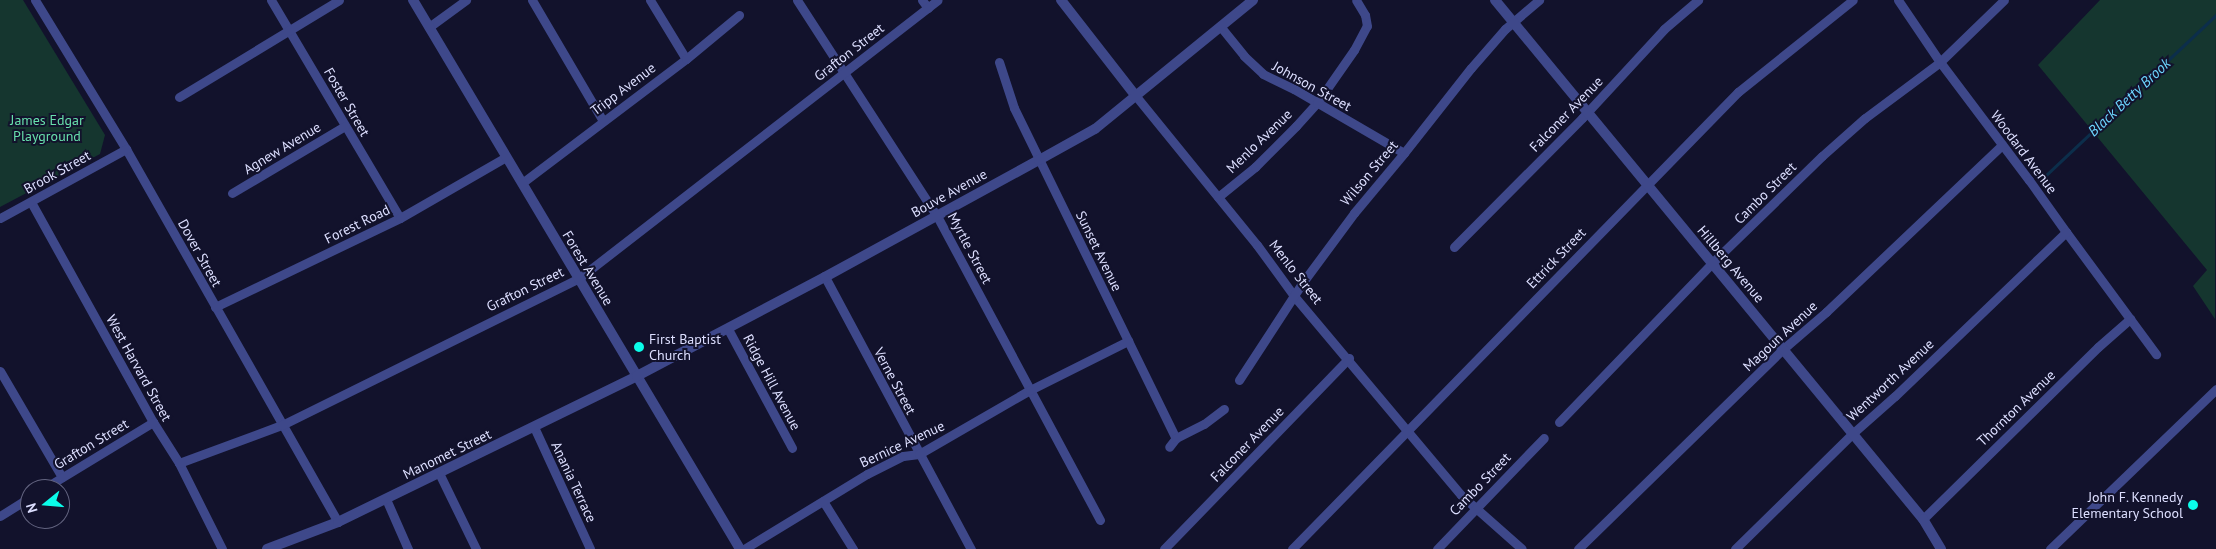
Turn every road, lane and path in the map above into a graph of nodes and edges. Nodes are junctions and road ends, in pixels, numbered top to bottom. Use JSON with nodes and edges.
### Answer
{"nodes":[{"id":1,"x":35,"y":0,"type":"edge"},
{"id":2,"x":271,"y":0,"type":"edge"},
{"id":3,"x":340,"y":0,"type":"edge"},
{"id":4,"x":413,"y":0,"type":"edge"},
{"id":5,"x":466,"y":0,"type":"edge"},
{"id":6,"x":532,"y":0,"type":"edge"},
{"id":7,"x":650,"y":0,"type":"edge"},
{"id":8,"x":797,"y":0,"type":"edge"},
{"id":9,"x":922,"y":0,"type":"edge"},
{"id":10,"x":938,"y":0,"type":"edge"},
{"id":11,"x":1061,"y":0,"type":"edge"},
{"id":12,"x":1253,"y":0,"type":"edge"},
{"id":13,"x":1356,"y":0,"type":"edge"},
{"id":14,"x":1495,"y":0,"type":"edge"},
{"id":15,"x":1539,"y":0,"type":"edge"},
{"id":16,"x":1698,"y":0,"type":"edge"},
{"id":17,"x":1852,"y":0,"type":"edge"},
{"id":18,"x":1898,"y":0,"type":"edge"},
{"id":19,"x":2004,"y":0,"type":"edge"},
{"id":20,"x":928,"y":8,"type":"junction"},
{"id":21,"x":739,"y":16,"type":"dead end"},
{"id":22,"x":1512,"y":22,"type":"junction"},
{"id":23,"x":1220,"y":26,"type":"junction"},
{"id":24,"x":429,"y":27,"type":"junction"},
{"id":25,"x":290,"y":30,"type":"junction"},
{"id":26,"x":686,"y":59,"type":"junction"},
{"id":27,"x":999,"y":62,"type":"dead end"},
{"id":28,"x":1940,"y":62,"type":"junction"},
{"id":29,"x":845,"y":73,"type":"junction"},
{"id":30,"x":1135,"y":95,"type":"junction"},
{"id":31,"x":179,"y":97,"type":"dead end"},
{"id":32,"x":1316,"y":103,"type":"junction"},
{"id":33,"x":1587,"y":113,"type":"junction"},
{"id":34,"x":604,"y":121,"type":"junction"},
{"id":35,"x":345,"y":126,"type":"junction"},
{"id":36,"x":2002,"y":145,"type":"junction"},
{"id":37,"x":126,"y":149,"type":"junction"},
{"id":38,"x":1404,"y":153,"type":"junction"},
{"id":39,"x":506,"y":157,"type":"junction"},
{"id":40,"x":1039,"y":160,"type":"junction"},
{"id":41,"x":522,"y":183,"type":"junction"},
{"id":42,"x":1647,"y":184,"type":"junction"},
{"id":43,"x":232,"y":193,"type":"dead end"},
{"id":44,"x":1218,"y":197,"type":"junction"},
{"id":45,"x":31,"y":202,"type":"junction"},
{"id":46,"x":937,"y":216,"type":"junction"},
{"id":47,"x":0,"y":218,"type":"edge"},
{"id":48,"x":400,"y":218,"type":"junction"},
{"id":49,"x":2066,"y":232,"type":"junction"},
{"id":50,"x":1454,"y":247,"type":"dead end"},
{"id":51,"x":1712,"y":264,"type":"junction"},
{"id":52,"x":825,"y":277,"type":"junction"},
{"id":53,"x":578,"y":278,"type":"junction"},
{"id":54,"x":1294,"y":296,"type":"junction"},
{"id":55,"x":215,"y":307,"type":"junction"},
{"id":56,"x":2130,"y":319,"type":"junction"},
{"id":57,"x":728,"y":329,"type":"junction"},
{"id":58,"x":1128,"y":341,"type":"junction"},
{"id":59,"x":1784,"y":349,"type":"junction"},
{"id":60,"x":2156,"y":354,"type":"dead end"},
{"id":61,"x":1349,"y":358,"type":"junction"},
{"id":62,"x":1,"y":376,"type":"edge"},
{"id":63,"x":637,"y":376,"type":"junction"},
{"id":64,"x":1239,"y":380,"type":"dead end"},
{"id":65,"x":2216,"y":389,"type":"edge"},
{"id":66,"x":1030,"y":390,"type":"junction"},
{"id":67,"x":1224,"y":409,"type":"dead end"},
{"id":68,"x":153,"y":422,"type":"junction"},
{"id":69,"x":1559,"y":422,"type":"dead end"},
{"id":70,"x":282,"y":425,"type":"junction"},
{"id":71,"x":534,"y":427,"type":"junction"},
{"id":72,"x":1408,"y":431,"type":"junction"},
{"id":73,"x":1852,"y":434,"type":"junction"},
{"id":74,"x":1176,"y":438,"type":"junction"},
{"id":75,"x":1544,"y":438,"type":"dead end"},
{"id":76,"x":1169,"y":447,"type":"dead end"},
{"id":77,"x":792,"y":448,"type":"dead end"},
{"id":78,"x":919,"y":454,"type":"junction"},
{"id":79,"x":179,"y":463,"type":"junction"},
{"id":80,"x":439,"y":472,"type":"junction"},
{"id":81,"x":62,"y":476,"type":"junction"},
{"id":82,"x":58,"y":479,"type":"edge"},
{"id":83,"x":386,"y":499,"type":"junction"},
{"id":84,"x":823,"y":501,"type":"junction"},
{"id":85,"x":20,"y":503,"type":"edge"},
{"id":86,"x":1475,"y":509,"type":"junction"},
{"id":87,"x":0,"y":516,"type":"edge"},
{"id":88,"x":1923,"y":519,"type":"junction"},
{"id":89,"x":1100,"y":520,"type":"dead end"},
{"id":90,"x":338,"y":522,"type":"junction"},
{"id":91,"x":2055,"y":547,"type":"edge"},
{"id":92,"x":270,"y":548,"type":"edge"},
{"id":93,"x":222,"y":549,"type":"edge"},
{"id":94,"x":408,"y":549,"type":"edge"},
{"id":95,"x":476,"y":549,"type":"edge"},
{"id":96,"x":590,"y":549,"type":"edge"},
{"id":97,"x":740,"y":549,"type":"edge"},
{"id":98,"x":744,"y":549,"type":"edge"},
{"id":99,"x":853,"y":549,"type":"edge"},
{"id":100,"x":971,"y":549,"type":"edge"},
{"id":101,"x":1164,"y":549,"type":"edge"},
{"id":102,"x":1292,"y":549,"type":"edge"},
{"id":103,"x":1437,"y":549,"type":"edge"},
{"id":104,"x":1522,"y":549,"type":"edge"},
{"id":105,"x":1578,"y":549,"type":"edge"},
{"id":106,"x":1734,"y":549,"type":"edge"},
{"id":107,"x":1941,"y":549,"type":"edge"}],
"edges":[{"from":1,"to":37,"type":"street","name":"Dover Street"},
{"from":2,"to":25,"type":"street","name":"Foster Street"},
{"from":3,"to":25,"type":"street"},
{"from":4,"to":24,"type":"street","name":"Forest Avenue"},
{"from":5,"to":24,"type":"street"},
{"from":6,"to":34,"type":"street"},
{"from":7,"to":26,"type":"street"},
{"from":8,"to":29,"type":"street","name":"Myrtle Street"},
{"from":9,"to":20,"type":"street"},
{"from":10,"to":20,"type":"street","name":"Grafton Street"},
{"from":11,"to":30,"type":"street","name":"Menlo Street"},
{"from":12,"to":23,"type":"street","name":"Bouve Avenue"},
{"from":13,"to":32,"type":"street","name":"Menlo Avenue"},
{"from":14,"to":22,"type":"street","name":"Hillberg Avenue"},
{"from":15,"to":22,"type":"street","name":"Wilson Street"},
{"from":16,"to":33,"type":"street","name":"Falconer Avenue"},
{"from":17,"to":42,"type":"street","name":"Ettrick Street"},
{"from":18,"to":28,"type":"street","name":"Woodard Avenue"},
{"from":19,"to":28,"type":"street","name":"Cambo Street"},
{"from":20,"to":29,"type":"street","name":"Grafton Street"},
{"from":21,"to":26,"type":"street","name":"Tripp Avenue"},
{"from":22,"to":33,"type":"street","name":"Hillberg Avenue"},
{"from":22,"to":38,"type":"street","name":"Wilson Street"},
{"from":23,"to":30,"type":"street","name":"Bouve Avenue"},
{"from":23,"to":32,"type":"street","name":"Johnson Street"},
{"from":24,"to":39,"type":"street","name":"Forest Avenue"},
{"from":25,"to":31,"type":"street"},
{"from":25,"to":35,"type":"street","name":"Foster Street"},
{"from":26,"to":34,"type":"street","name":"Tripp Avenue"},
{"from":27,"to":40,"type":"street","name":"Sunset Avenue"},
{"from":28,"to":36,"type":"street","name":"Woodard Avenue"},
{"from":28,"to":51,"type":"street","name":"Cambo Street"},
{"from":29,"to":46,"type":"street","name":"Myrtle Street"},
{"from":29,"to":53,"type":"street","name":"Grafton Street"},
{"from":30,"to":40,"type":"street","name":"Bouve Avenue"},
{"from":30,"to":44,"type":"street","name":"Menlo Street"},
{"from":32,"to":38,"type":"street","name":"Johnson Street"},
{"from":32,"to":44,"type":"street","name":"Menlo Avenue"},
{"from":33,"to":42,"type":"street","name":"Hillberg Avenue"},
{"from":33,"to":50,"type":"street","name":"Falconer Avenue"},
{"from":34,"to":41,"type":"street","name":"Tripp Avenue"},
{"from":35,"to":43,"type":"street","name":"Agnew Avenue"},
{"from":35,"to":48,"type":"street","name":"Foster Street"},
{"from":36,"to":49,"type":"street","name":"Woodard Avenue"},
{"from":36,"to":59,"type":"street","name":"Magoun Avenue"},
{"from":37,"to":45,"type":"street","name":"Brook Street"},
{"from":37,"to":55,"type":"street","name":"Dover Street"},
{"from":38,"to":54,"type":"street","name":"Wilson Street"},
{"from":39,"to":41,"type":"street","name":"Forest Avenue"},
{"from":39,"to":48,"type":"street","name":"Forest Road"},
{"from":40,"to":46,"type":"street","name":"Bouve Avenue"},
{"from":40,"to":58,"type":"street","name":"Sunset Avenue"},
{"from":41,"to":53,"type":"street","name":"Forest Avenue"},
{"from":42,"to":51,"type":"street","name":"Hillberg Avenue"},
{"from":42,"to":72,"type":"street","name":"Ettrick Street"},
{"from":44,"to":54,"type":"street","name":"Menlo Street"},
{"from":45,"to":47,"type":"street","name":"Brook Street"},
{"from":45,"to":68,"type":"street","name":"West Harvard Street"},
{"from":46,"to":52,"type":"street","name":"Bouve Avenue"},
{"from":46,"to":66,"type":"street","name":"Myrtle Street"},
{"from":48,"to":55,"type":"street","name":"Forest Road"},
{"from":49,"to":56,"type":"street","name":"Woodard Avenue"},
{"from":49,"to":73,"type":"street","name":"Wentworth Avenue"},
{"from":51,"to":59,"type":"street","name":"Hillberg Avenue"},
{"from":51,"to":69,"type":"street","name":"Cambo Street"},
{"from":52,"to":57,"type":"street","name":"Bouve Avenue"},
{"from":52,"to":78,"type":"street","name":"Verne Street"},
{"from":53,"to":63,"type":"street","name":"Forest Avenue"},
{"from":53,"to":70,"type":"street","name":"Grafton Street"},
{"from":54,"to":61,"type":"street","name":"Menlo Street"},
{"from":54,"to":64,"type":"street","name":"Wilson Street"},
{"from":55,"to":70,"type":"street","name":"Dover Street"},
{"from":56,"to":60,"type":"street","name":"Woodard Avenue"},
{"from":56,"to":88,"type":"street","name":"Thornton Avenue"},
{"from":57,"to":63,"type":"street","name":"Bouve Avenue"},
{"from":57,"to":77,"type":"street","name":"Ridge Hill Avenue"},
{"from":58,"to":66,"type":"street","name":"Bernice Avenue"},
{"from":58,"to":74,"type":"street","name":"Sunset Avenue"},
{"from":59,"to":73,"type":"street","name":"Hillberg Avenue"},
{"from":59,"to":105,"type":"street","name":"Magoun Avenue"},
{"from":61,"to":72,"type":"street","name":"Menlo Street"},
{"from":61,"to":101,"type":"street","name":"Falconer Avenue"},
{"from":62,"to":81,"type":"street"},
{"from":63,"to":71,"type":"street","name":"Manomet Street"},
{"from":63,"to":97,"type":"street","name":"Forest Avenue"},
{"from":65,"to":91,"type":"street"},
{"from":66,"to":78,"type":"street","name":"Bernice Avenue"},
{"from":66,"to":89,"type":"street","name":"Myrtle Street"},
{"from":67,"to":74,"type":"street"},
{"from":68,"to":79,"type":"street","name":"West Harvard Street"},
{"from":68,"to":81,"type":"street","name":"Grafton Street"},
{"from":70,"to":79,"type":"street","name":"Grafton Street"},
{"from":70,"to":90,"type":"street","name":"Dover Street"},
{"from":71,"to":80,"type":"street","name":"Manomet Street"},
{"from":71,"to":96,"type":"street","name":"Anania Terrace"},
{"from":72,"to":86,"type":"street","name":"Menlo Street"},
{"from":72,"to":102,"type":"street","name":"Ettrick Street"},
{"from":73,"to":88,"type":"street","name":"Hillberg Avenue"},
{"from":73,"to":106,"type":"street","name":"Wentworth Avenue"},
{"from":74,"to":76,"type":"street"},
{"from":75,"to":86,"type":"street","name":"Cambo Street"},
{"from":78,"to":84,"type":"street","name":"Bernice Avenue"},
{"from":78,"to":100,"type":"street","name":"Verne Street"},
{"from":79,"to":93,"type":"street","name":"West Harvard Street"},
{"from":80,"to":83,"type":"street","name":"Manomet Street"},
{"from":80,"to":95,"type":"street"},
{"from":81,"to":82,"type":"street","name":"Grafton Street"},
{"from":83,"to":90,"type":"street","name":"Manomet Street"},
{"from":83,"to":94,"type":"street"},
{"from":84,"to":98,"type":"street","name":"Bernice Avenue"},
{"from":84,"to":99,"type":"street"},
{"from":85,"to":87,"type":"street"},
{"from":86,"to":103,"type":"street","name":"Cambo Street"},
{"from":86,"to":104,"type":"street","name":"Menlo Street"},
{"from":88,"to":107,"type":"street","name":"Hillberg Avenue"},
{"from":90,"to":92,"type":"street","name":"Manomet Street"}]}
